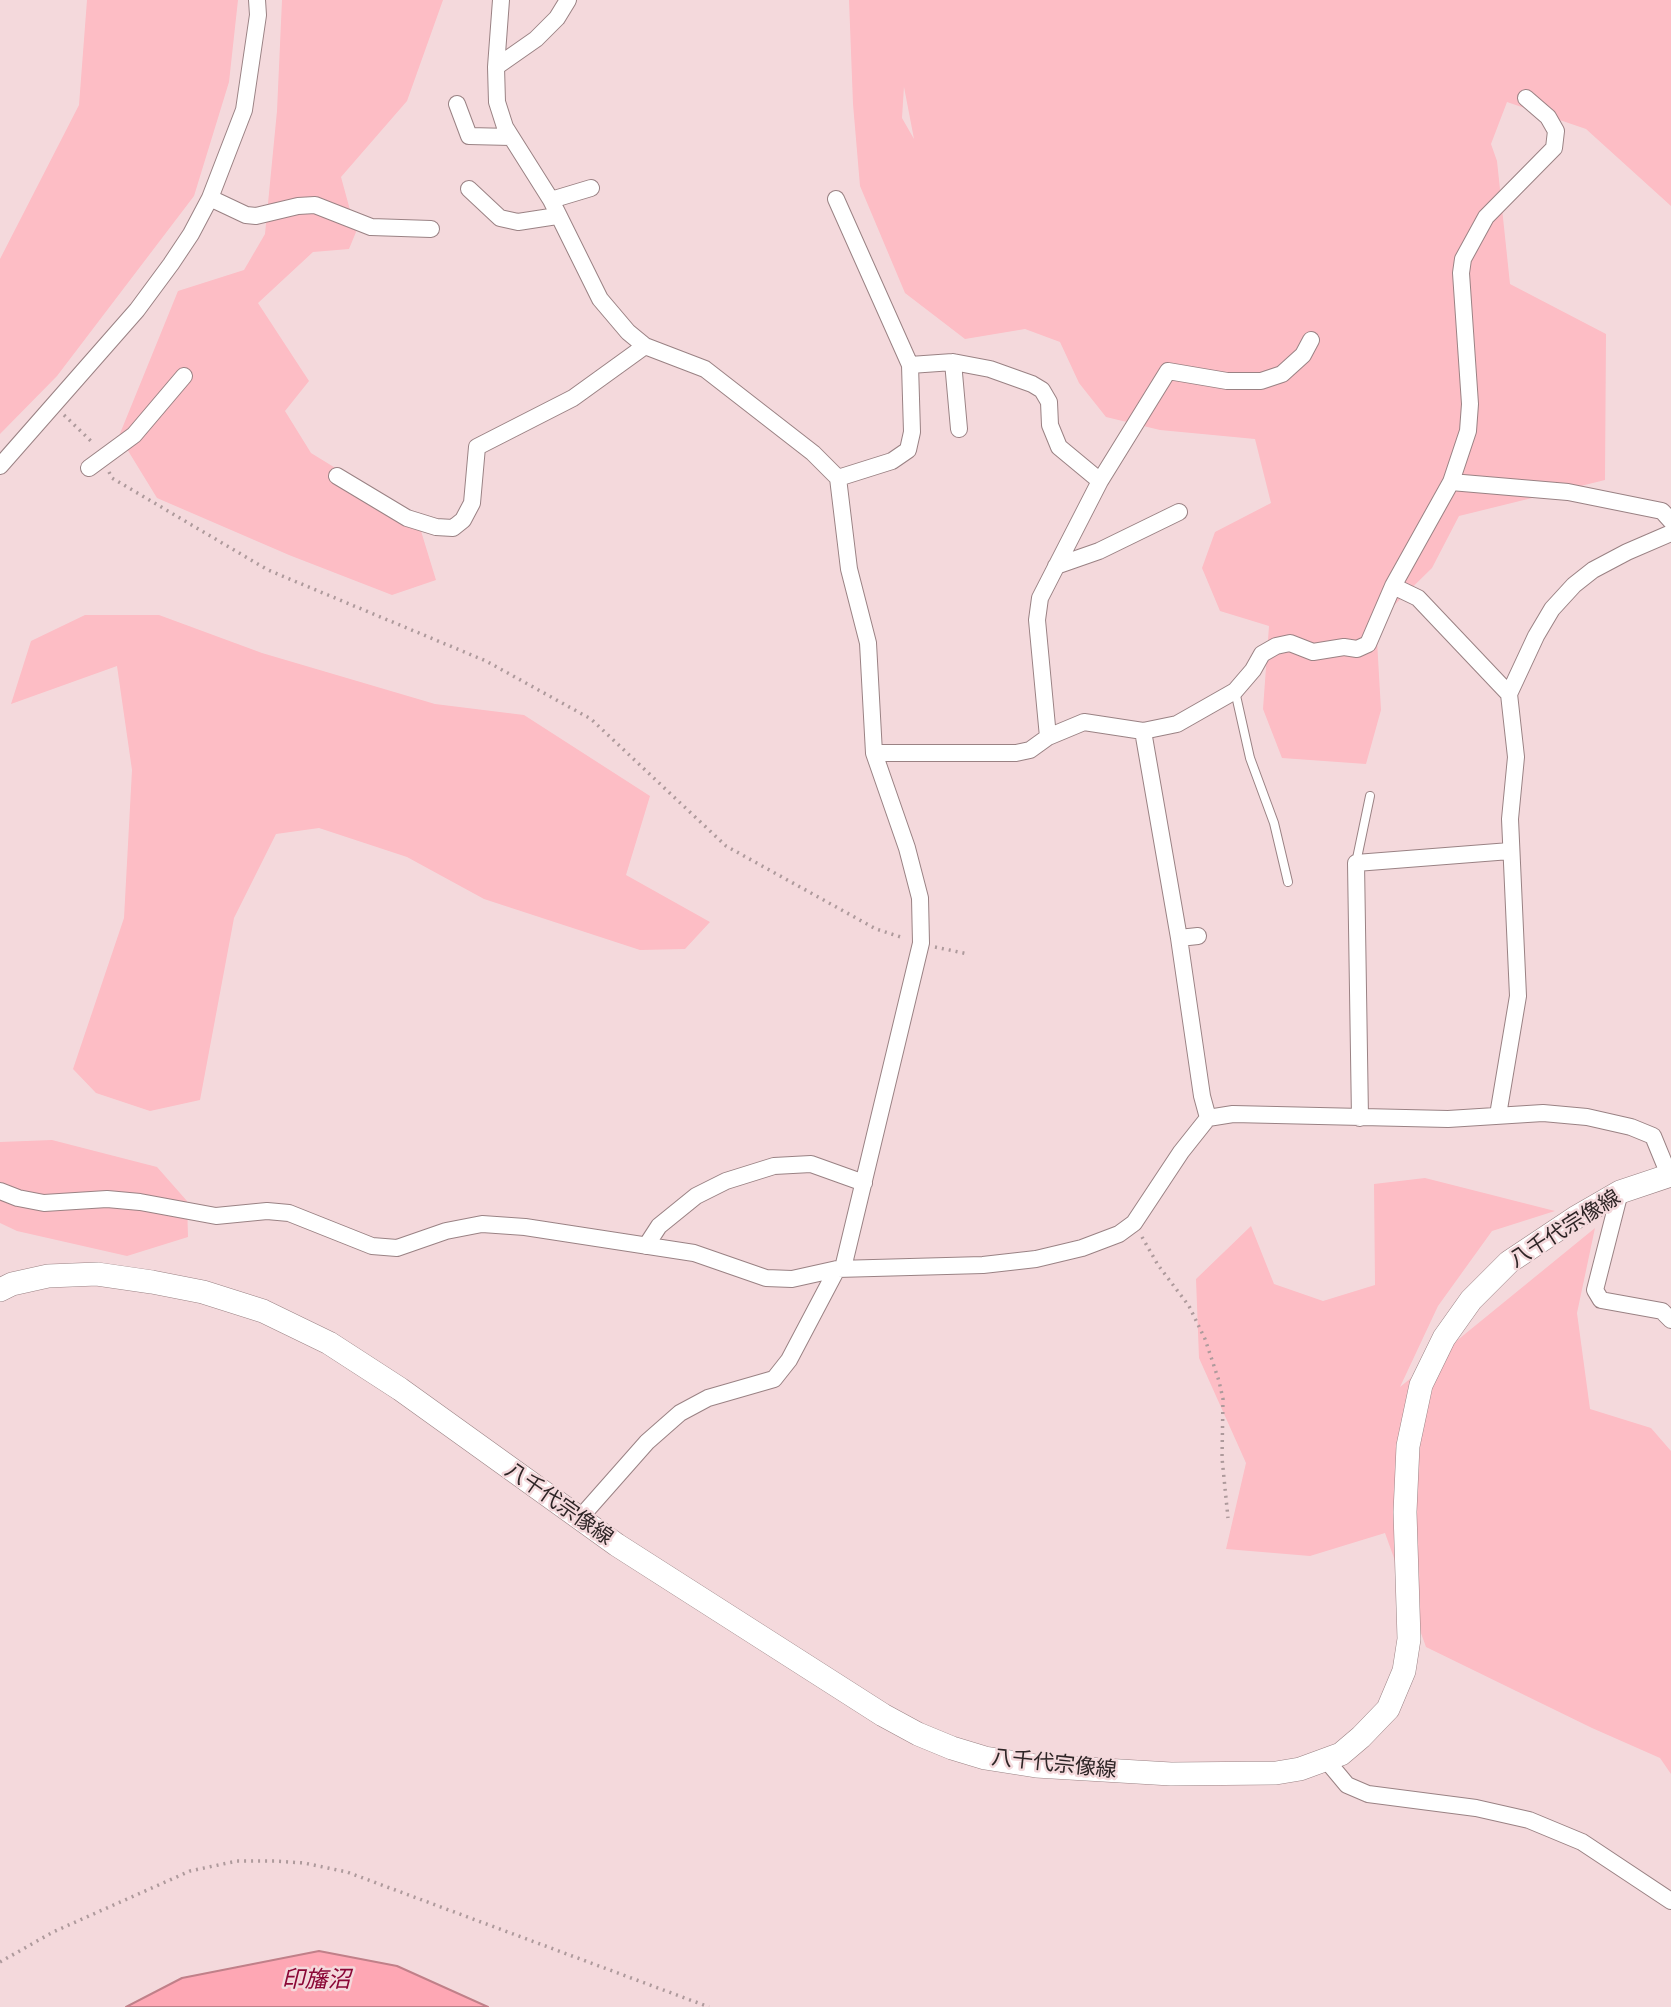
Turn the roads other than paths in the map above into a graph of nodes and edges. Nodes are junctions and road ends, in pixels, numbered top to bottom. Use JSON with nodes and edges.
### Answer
{"nodes":[{"id":1,"x":257,"y":0,"type":"edge"},
{"id":2,"x":501,"y":0,"type":"edge"},
{"id":3,"x":568,"y":0,"type":"edge"},
{"id":4,"x":496,"y":67,"type":"junction"},
{"id":5,"x":1526,"y":98,"type":"dead end"},
{"id":6,"x":457,"y":104,"type":"dead end"},
{"id":7,"x":511,"y":137,"type":"junction"},
{"id":8,"x":591,"y":188,"type":"dead end"},
{"id":9,"x":469,"y":189,"type":"dead end"},
{"id":10,"x":210,"y":198,"type":"junction"},
{"id":11,"x":836,"y":200,"type":"dead end"},
{"id":12,"x":554,"y":208,"type":"junction"},
{"id":13,"x":431,"y":229,"type":"dead end"},
{"id":14,"x":1311,"y":340,"type":"dead end"},
{"id":15,"x":645,"y":346,"type":"junction"},
{"id":16,"x":953,"y":362,"type":"junction"},
{"id":17,"x":911,"y":365,"type":"junction"},
{"id":18,"x":184,"y":376,"type":"dead end"},
{"id":19,"x":959,"y":429,"type":"dead end"},
{"id":20,"x":95,"y":463,"type":"road end"},
{"id":21,"x":0,"y":466,"type":"edge"},
{"id":22,"x":337,"y":476,"type":"dead end"},
{"id":23,"x":838,"y":478,"type":"junction"},
{"id":24,"x":1100,"y":481,"type":"junction"},
{"id":25,"x":1451,"y":482,"type":"junction"},
{"id":26,"x":1179,"y":512,"type":"dead end"},
{"id":27,"x":1671,"y":522,"type":"edge"},
{"id":28,"x":1671,"y":533,"type":"edge"},
{"id":29,"x":1056,"y":566,"type":"junction"},
{"id":30,"x":1393,"y":586,"type":"junction"},
{"id":31,"x":1235,"y":691,"type":"junction"},
{"id":32,"x":1509,"y":694,"type":"junction"},
{"id":33,"x":1143,"y":731,"type":"junction"},
{"id":34,"x":1048,"y":737,"type":"junction"},
{"id":35,"x":873,"y":752,"type":"junction"},
{"id":36,"x":1370,"y":796,"type":"dead end"},
{"id":37,"x":1510,"y":851,"type":"junction"},
{"id":38,"x":1356,"y":863,"type":"junction"},
{"id":39,"x":1289,"y":882,"type":"dead end"},
{"id":40,"x":1198,"y":936,"type":"dead end"},
{"id":41,"x":1178,"y":938,"type":"junction"},
{"id":42,"x":1498,"y":1115,"type":"junction"},
{"id":43,"x":1208,"y":1118,"type":"junction"},
{"id":44,"x":1360,"y":1118,"type":"junction"},
{"id":45,"x":1670,"y":1175,"type":"edge"},
{"id":46,"x":864,"y":1183,"type":"junction"},
{"id":47,"x":0,"y":1191,"type":"edge"},
{"id":48,"x":1620,"y":1192,"type":"junction"},
{"id":49,"x":646,"y":1246,"type":"junction"},
{"id":50,"x":840,"y":1268,"type":"junction"},
{"id":51,"x":0,"y":1290,"type":"edge"},
{"id":52,"x":1671,"y":1320,"type":"edge"},
{"id":53,"x":579,"y":1519,"type":"junction"},
{"id":54,"x":1327,"y":1761,"type":"junction"},
{"id":55,"x":1671,"y":1900,"type":"edge"}],
"edges":[{"from":1,"to":10,"type":"street"},
{"from":2,"to":4,"type":"street"},
{"from":3,"to":4,"type":"street"},
{"from":4,"to":7,"type":"street"},
{"from":5,"to":25,"type":"street"},
{"from":6,"to":7,"type":"street"},
{"from":7,"to":12,"type":"street"},
{"from":8,"to":12,"type":"street"},
{"from":9,"to":12,"type":"street"},
{"from":10,"to":13,"type":"street"},
{"from":10,"to":21,"type":"street"},
{"from":11,"to":17,"type":"street"},
{"from":12,"to":15,"type":"street"},
{"from":14,"to":24,"type":"street"},
{"from":15,"to":22,"type":"street"},
{"from":15,"to":23,"type":"street"},
{"from":16,"to":17,"type":"street"},
{"from":16,"to":19,"type":"street"},
{"from":16,"to":24,"type":"street"},
{"from":17,"to":23,"type":"street"},
{"from":18,"to":20,"type":"street"},
{"from":23,"to":35,"type":"street"},
{"from":24,"to":29,"type":"street"},
{"from":25,"to":27,"type":"street"},
{"from":25,"to":30,"type":"street"},
{"from":26,"to":29,"type":"street"},
{"from":28,"to":32,"type":"street"},
{"from":29,"to":34,"type":"street"},
{"from":30,"to":31,"type":"street"},
{"from":30,"to":32,"type":"street"},
{"from":31,"to":33,"type":"street"},
{"from":31,"to":39,"type":"lane"},
{"from":32,"to":37,"type":"street"},
{"from":33,"to":34,"type":"street"},
{"from":33,"to":41,"type":"street"},
{"from":34,"to":35,"type":"street"},
{"from":35,"to":46,"type":"street"},
{"from":36,"to":38,"type":"lane"},
{"from":37,"to":38,"type":"street"},
{"from":37,"to":42,"type":"street"},
{"from":38,"to":44,"type":"street"},
{"from":40,"to":41,"type":"street"},
{"from":41,"to":43,"type":"street"},
{"from":42,"to":44,"type":"street"},
{"from":42,"to":45,"type":"street"},
{"from":43,"to":44,"type":"street"},
{"from":43,"to":50,"type":"street"},
{"from":45,"to":48,"type":"main road","name":"八千代宗像線"},
{"from":46,"to":49,"type":"street"},
{"from":46,"to":50,"type":"street"},
{"from":47,"to":49,"type":"street"},
{"from":48,"to":52,"type":"street"},
{"from":48,"to":54,"type":"main road","name":"八千代宗像線"},
{"from":49,"to":50,"type":"street"},
{"from":50,"to":53,"type":"street"},
{"from":51,"to":53,"type":"main road","name":"八千代宗像線"},
{"from":53,"to":54,"type":"main road","name":"八千代宗像線"},
{"from":54,"to":55,"type":"street"}]}
